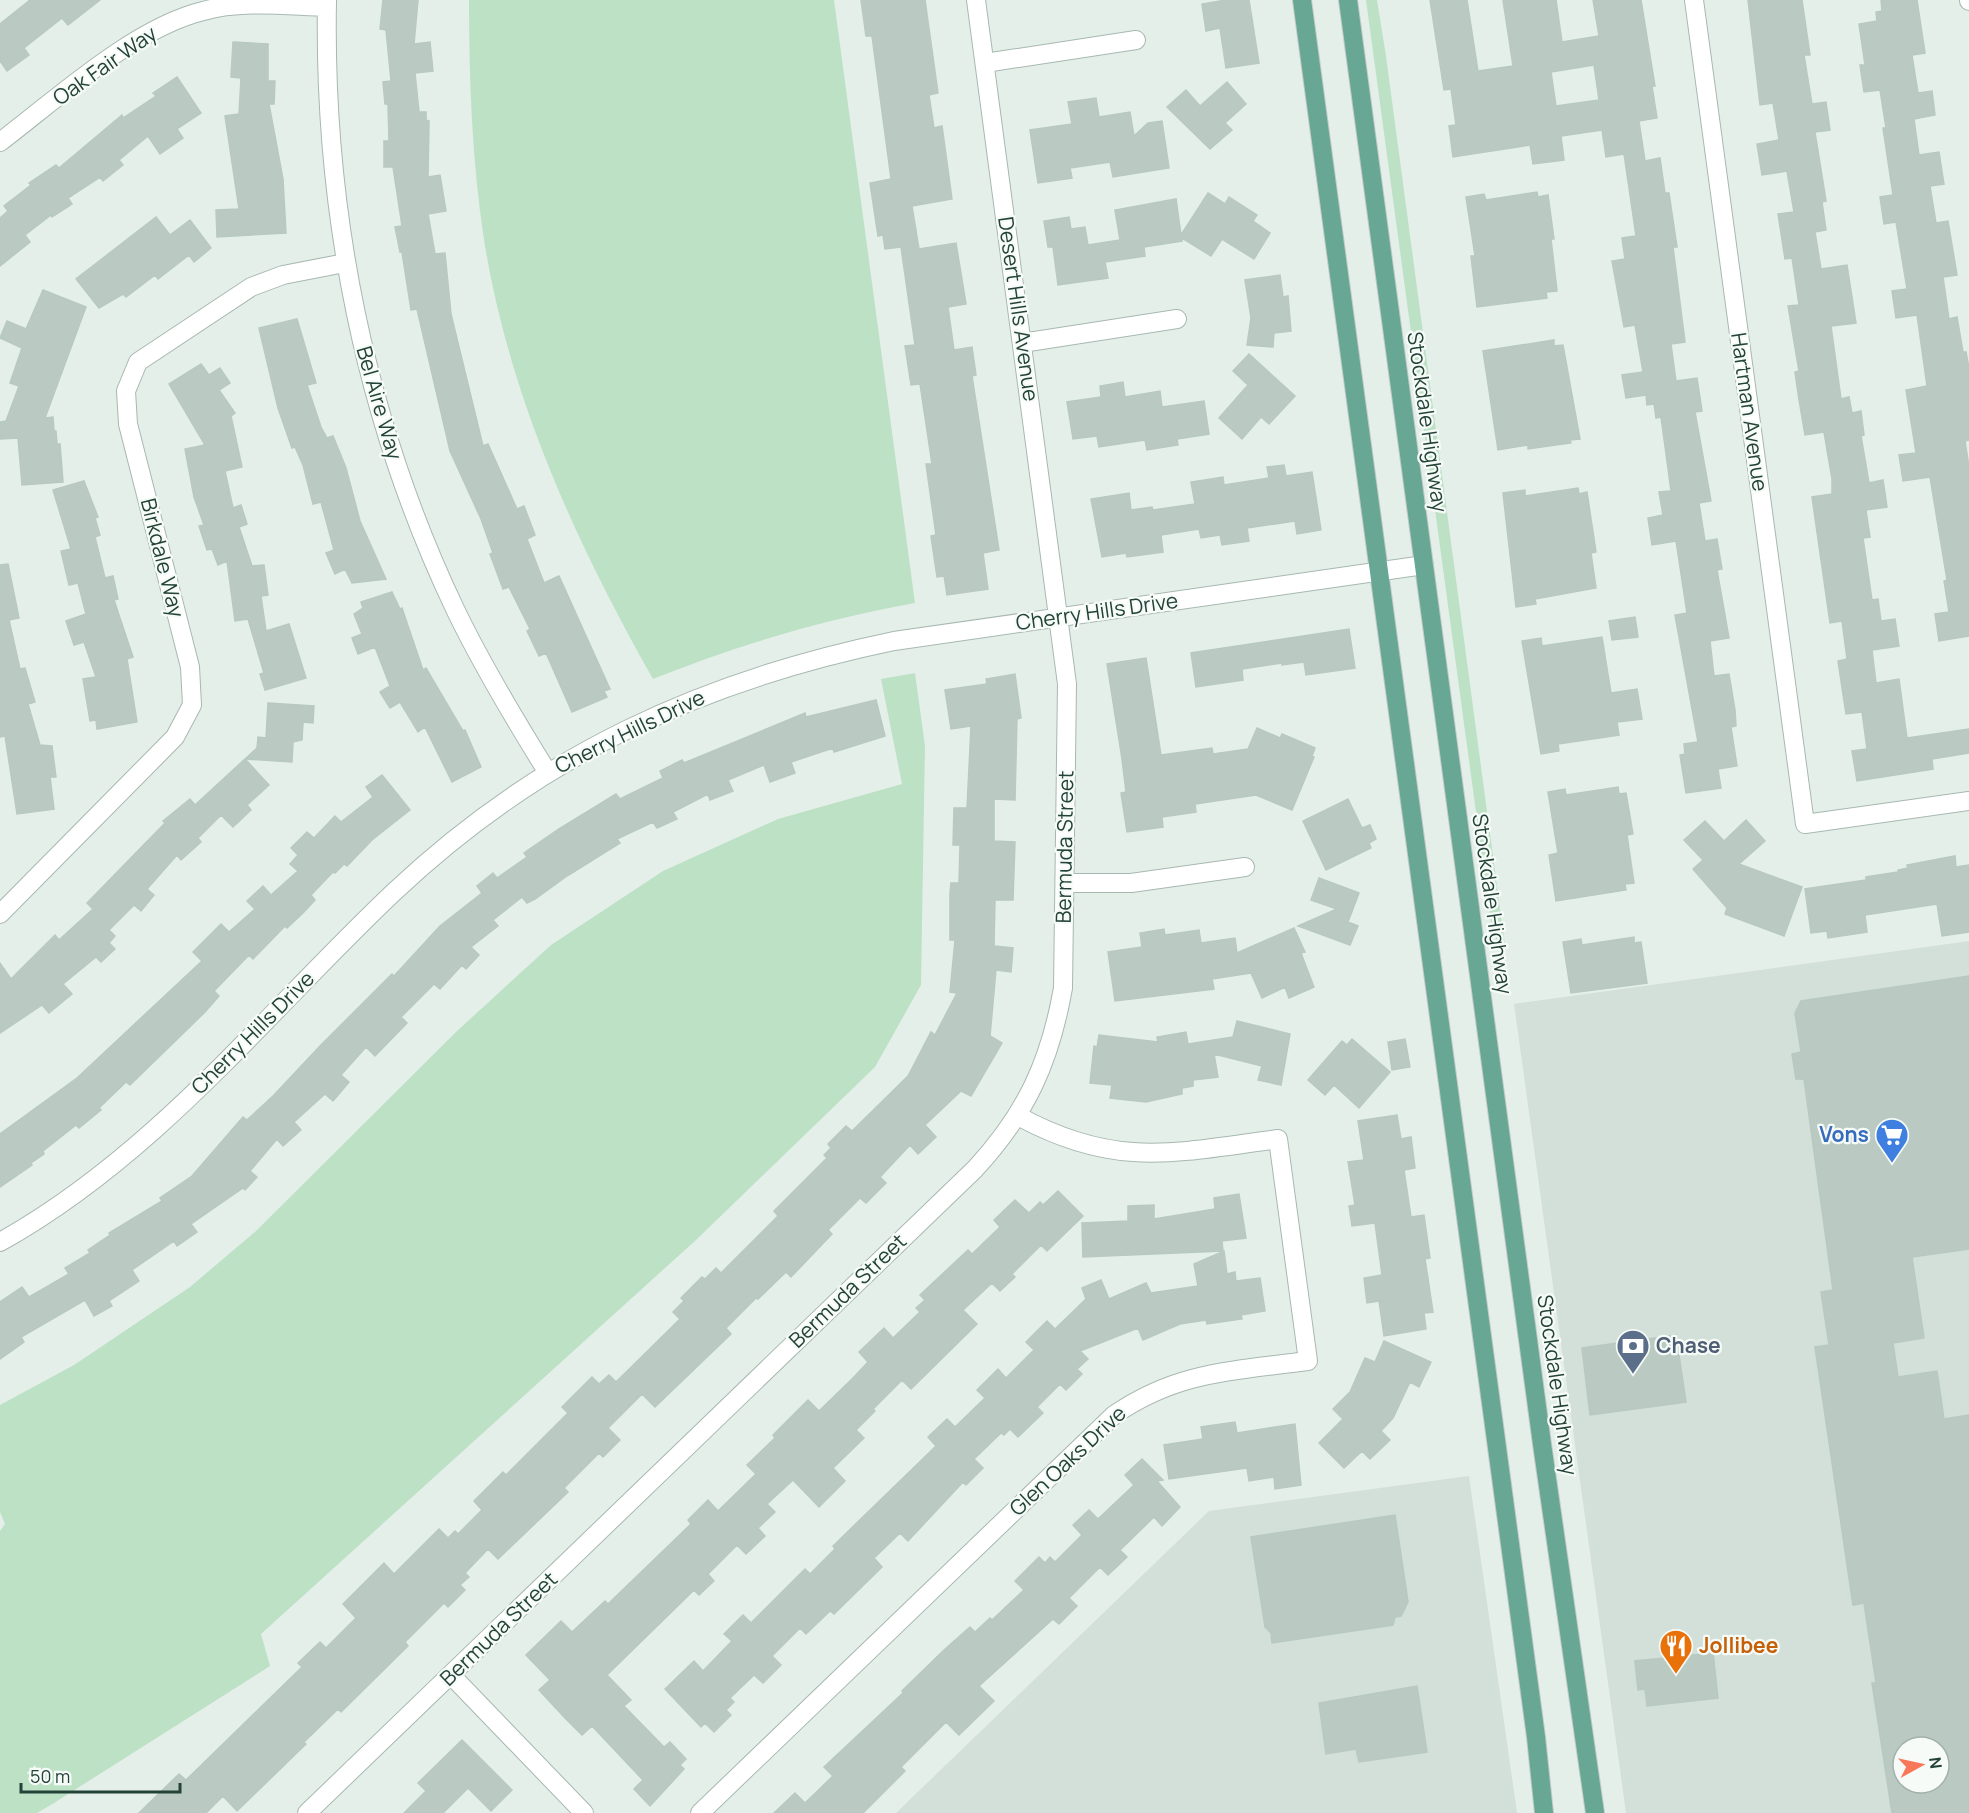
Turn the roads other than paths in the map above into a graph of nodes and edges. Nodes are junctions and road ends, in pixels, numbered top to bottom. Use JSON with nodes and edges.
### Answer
{"nodes":[{"id":1,"x":976,"y":0,"type":"edge"},
{"id":2,"x":1302,"y":0,"type":"edge"},
{"id":3,"x":1348,"y":0,"type":"edge"},
{"id":4,"x":1694,"y":0,"type":"edge"},
{"id":5,"x":327,"y":3,"type":"edge"},
{"id":6,"x":1136,"y":40,"type":"dead end"},
{"id":7,"x":985,"y":63,"type":"junction"},
{"id":8,"x":0,"y":142,"type":"edge"},
{"id":9,"x":345,"y":263,"type":"junction"},
{"id":10,"x":1177,"y":319,"type":"dead end"},
{"id":11,"x":1023,"y":343,"type":"junction"},
{"id":12,"x":1424,"y":565,"type":"junction"},
{"id":13,"x":1379,"y":572,"type":"junction"},
{"id":14,"x":1059,"y":618,"type":"junction"},
{"id":15,"x":548,"y":773,"type":"junction"},
{"id":16,"x":1969,"y":801,"type":"edge"},
{"id":17,"x":1245,"y":867,"type":"dead end"},
{"id":18,"x":1065,"y":883,"type":"junction"},
{"id":19,"x":0,"y":914,"type":"edge"},
{"id":20,"x":1018,"y":1116,"type":"junction"},
{"id":21,"x":0,"y":1242,"type":"edge"},
{"id":22,"x":451,"y":1675,"type":"junction"},
{"id":23,"x":308,"y":1813,"type":"edge"},
{"id":24,"x":584,"y":1813,"type":"edge"},
{"id":25,"x":700,"y":1813,"type":"edge"},
{"id":26,"x":1544,"y":1813,"type":"edge"},
{"id":27,"x":1595,"y":1813,"type":"edge"}],
"edges":[{"from":1,"to":7,"type":"street","name":"Desert Hills Avenue"},
{"from":2,"to":13,"type":"main road"},
{"from":3,"to":12,"type":"main road","name":"Stockdale Highway"},
{"from":4,"to":16,"type":"street","name":"Hartman Avenue"},
{"from":5,"to":8,"type":"street","name":"Oak Fair Way"},
{"from":5,"to":9,"type":"street","name":"Bel Aire Way"},
{"from":6,"to":7,"type":"street"},
{"from":7,"to":11,"type":"street","name":"Desert Hills Avenue"},
{"from":9,"to":15,"type":"street","name":"Bel Aire Way"},
{"from":9,"to":19,"type":"street","name":"Birkdale Way"},
{"from":10,"to":11,"type":"street"},
{"from":11,"to":14,"type":"street","name":"Desert Hills Avenue"},
{"from":12,"to":13,"type":"street","name":"Cherry Hills Drive"},
{"from":12,"to":27,"type":"main road","name":"Stockdale Highway"},
{"from":13,"to":14,"type":"street","name":"Cherry Hills Drive"},
{"from":13,"to":26,"type":"main road"},
{"from":14,"to":15,"type":"street","name":"Cherry Hills Drive"},
{"from":14,"to":18,"type":"street","name":"Bermuda Street"},
{"from":15,"to":21,"type":"street","name":"Cherry Hills Drive"},
{"from":17,"to":18,"type":"street"},
{"from":18,"to":20,"type":"street","name":"Bermuda Street"},
{"from":20,"to":22,"type":"street","name":"Bermuda Street"},
{"from":20,"to":25,"type":"street","name":"Glen Oaks Drive"},
{"from":22,"to":23,"type":"street","name":"Bermuda Street"},
{"from":22,"to":24,"type":"street"}]}
